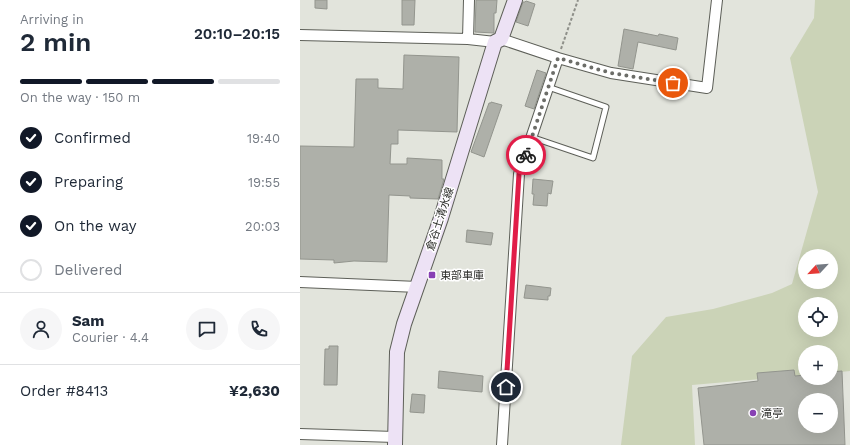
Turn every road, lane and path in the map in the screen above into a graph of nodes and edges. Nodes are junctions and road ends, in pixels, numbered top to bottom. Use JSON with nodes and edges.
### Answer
{"nodes":[{"id":1,"x":469,"y":0,"type":"edge"},
{"id":2,"x":515,"y":0,"type":"edge"},
{"id":3,"x":578,"y":0,"type":"edge"},
{"id":4,"x":718,"y":0,"type":"edge"},
{"id":5,"x":300,"y":35,"type":"edge"},
{"id":6,"x":468,"y":39,"type":"junction"},
{"id":7,"x":498,"y":41,"type":"junction"},
{"id":8,"x":558,"y":58,"type":"junction"},
{"id":9,"x":548,"y":88,"type":"junction"},
{"id":10,"x":531,"y":137,"type":"junction"},
{"id":11,"x":300,"y":282,"type":"edge"},
{"id":12,"x":418,"y":287,"type":"junction"},
{"id":13,"x":300,"y":434,"type":"edge"},
{"id":14,"x":344,"y":440,"type":"edge"},
{"id":15,"x":395,"y":441,"type":"edge"},
{"id":16,"x":502,"y":445,"type":"edge"}],
"edges":[{"from":1,"to":6,"type":"street"},
{"from":2,"to":7,"type":"main road","name":"倉谷土清水線"},
{"from":3,"to":8,"type":"path"},
{"from":4,"to":8,"type":"street"},
{"from":5,"to":6,"type":"street"},
{"from":6,"to":7,"type":"street"},
{"from":7,"to":8,"type":"street"},
{"from":7,"to":12,"type":"main road","name":"倉谷土清水線"},
{"from":8,"to":9,"type":"street"},
{"from":9,"to":10,"type":"street"},
{"from":9,"to":10,"type":"lane"},
{"from":10,"to":16,"type":"street"},
{"from":11,"to":12,"type":"street"},
{"from":12,"to":15,"type":"main road","name":"倉谷土清水線"},
{"from":13,"to":14,"type":"street"},
{"from":14,"to":15,"type":"street"}]}
